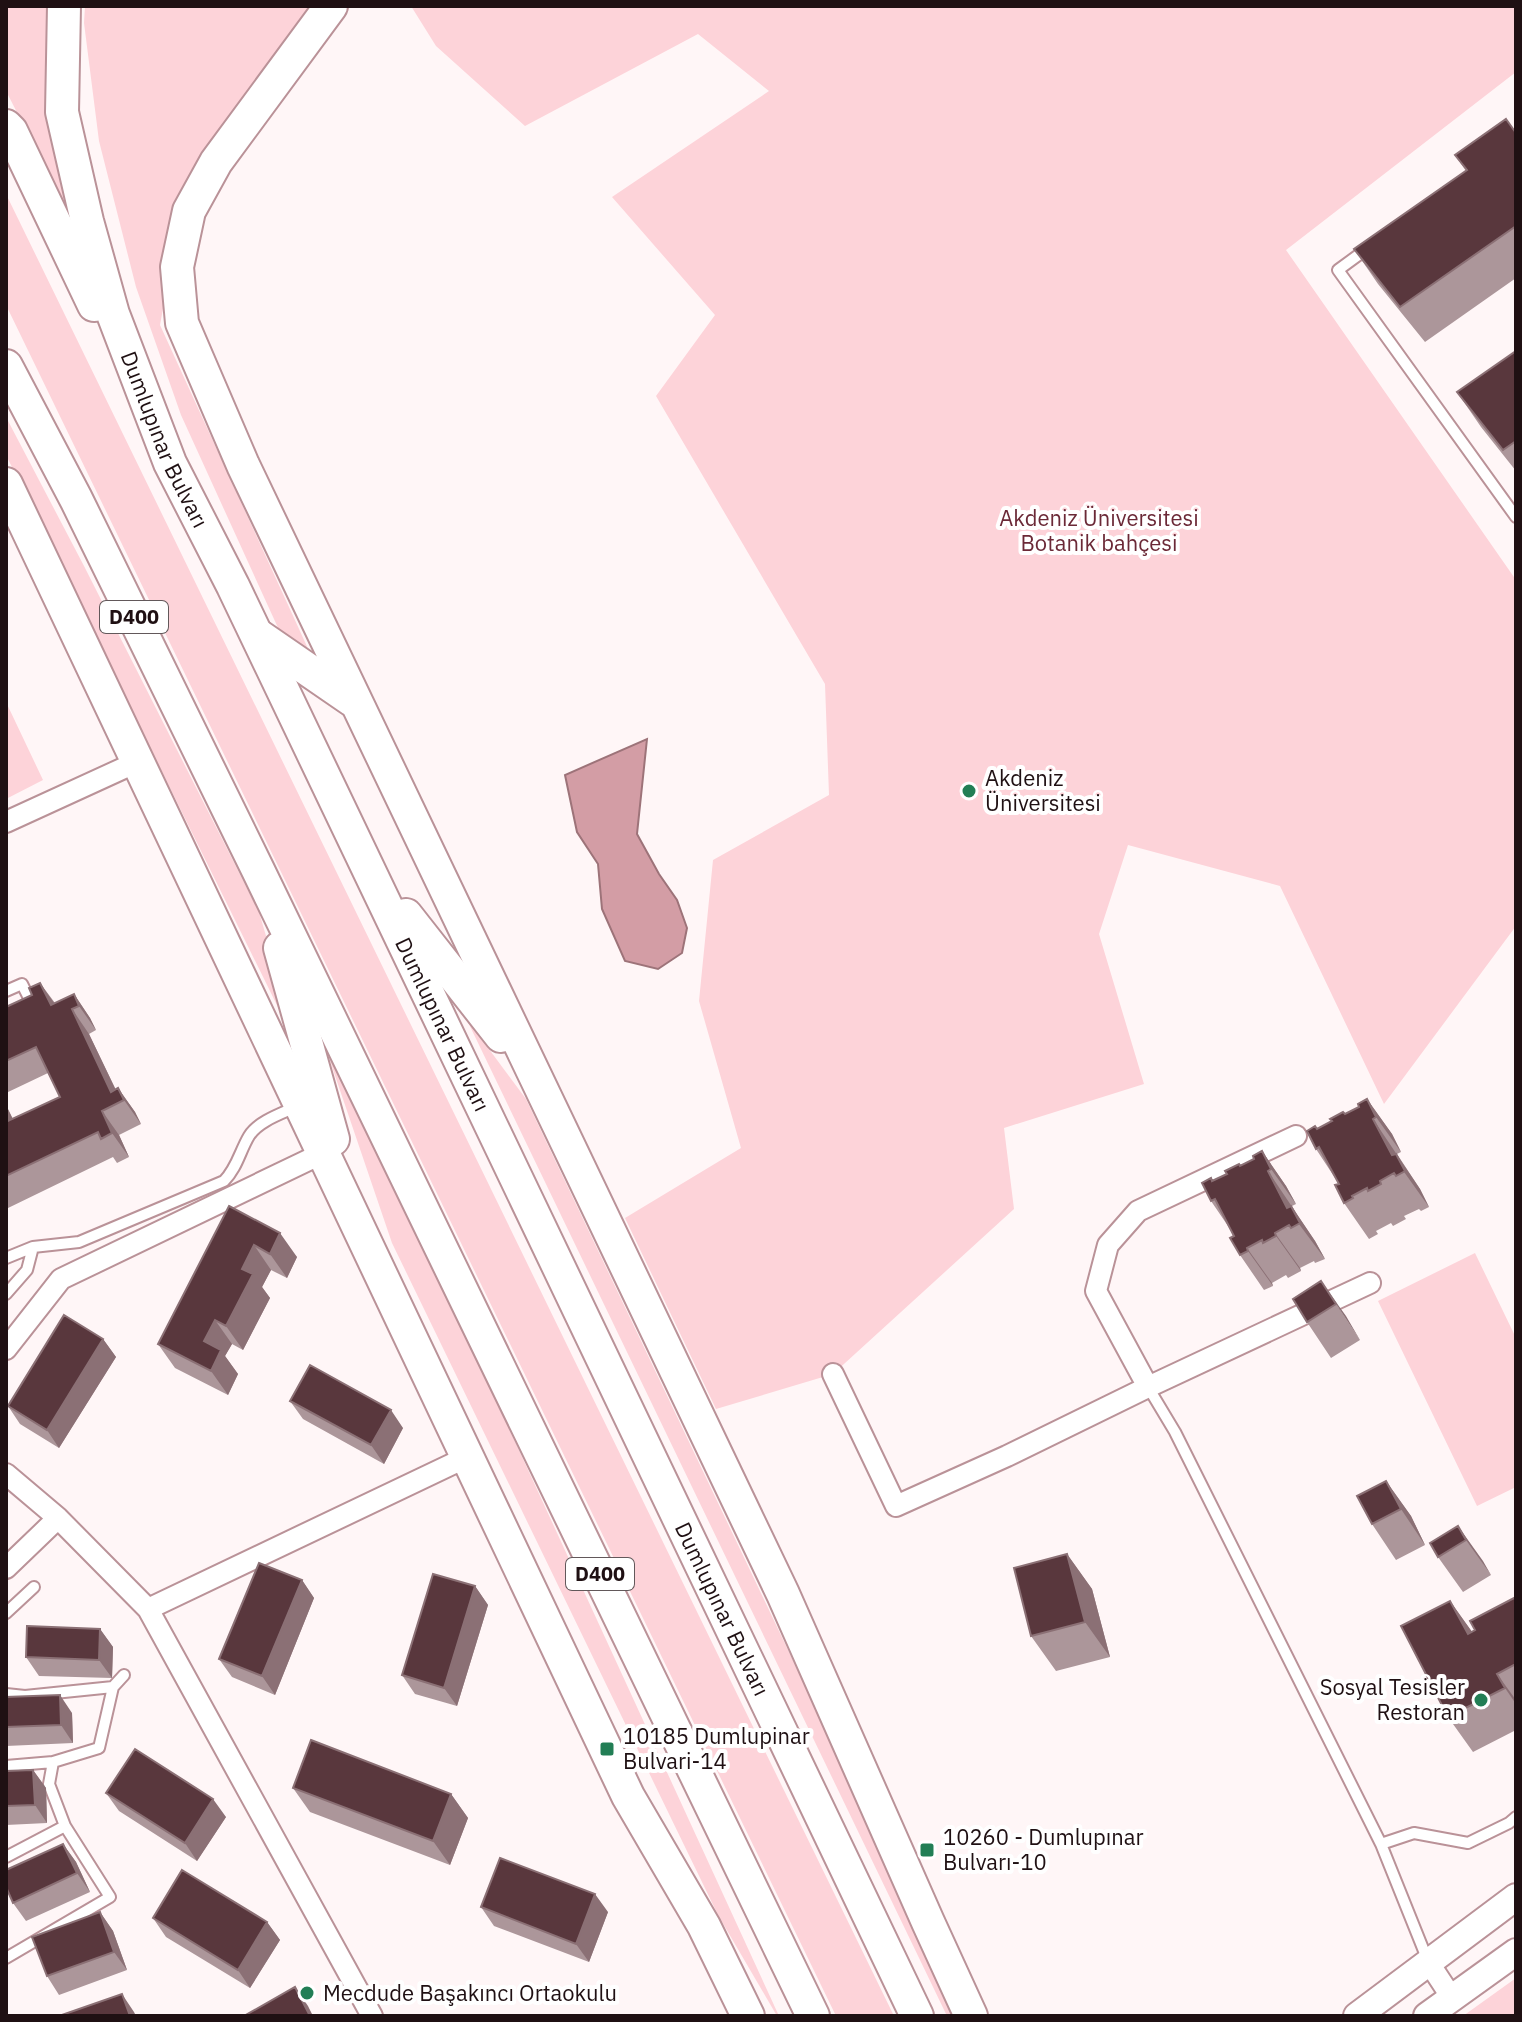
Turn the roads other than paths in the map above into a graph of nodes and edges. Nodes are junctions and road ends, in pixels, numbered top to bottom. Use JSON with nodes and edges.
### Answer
{"nodes":[{"id":1,"x":64,"y":6,"type":"edge"},
{"id":2,"x":331,"y":6,"type":"edge"},
{"id":3,"x":6,"y":126,"type":"edge"},
{"id":4,"x":6,"y":168,"type":"edge"},
{"id":5,"x":47,"y":207,"type":"junction"},
{"id":6,"x":1376,"y":242,"type":"edge"},
{"id":7,"x":6,"y":366,"type":"edge"},
{"id":8,"x":170,"y":463,"type":"junction"},
{"id":9,"x":6,"y":484,"type":"edge"},
{"id":10,"x":1516,"y":517,"type":"edge"},
{"id":11,"x":256,"y":634,"type":"junction"},
{"id":12,"x":355,"y":702,"type":"junction"},
{"id":13,"x":137,"y":762,"type":"junction"},
{"id":14,"x":6,"y":822,"type":"edge"},
{"id":15,"x":368,"y":867,"type":"junction"},
{"id":16,"x":258,"y":870,"type":"junction"},
{"id":17,"x":6,"y":991,"type":"edge"},
{"id":18,"x":20,"y":1014,"type":"edge"},
{"id":19,"x":537,"y":1082,"type":"junction"},
{"id":20,"x":300,"y":1105,"type":"junction"},
{"id":21,"x":1296,"y":1136,"type":"dead end"},
{"id":22,"x":323,"y":1153,"type":"junction"},
{"id":23,"x":356,"y":1223,"type":"junction"},
{"id":24,"x":33,"y":1247,"type":"junction"},
{"id":25,"x":6,"y":1258,"type":"edge"},
{"id":26,"x":1370,"y":1283,"type":"dead end"},
{"id":27,"x":6,"y":1294,"type":"edge"},
{"id":28,"x":6,"y":1349,"type":"edge"},
{"id":29,"x":833,"y":1374,"type":"dead end"},
{"id":30,"x":1148,"y":1387,"type":"junction"},
{"id":31,"x":467,"y":1457,"type":"junction"},
{"id":32,"x":6,"y":1474,"type":"edge"},
{"id":33,"x":58,"y":1518,"type":"junction"},
{"id":34,"x":6,"y":1568,"type":"edge"},
{"id":35,"x":34,"y":1587,"type":"dead end"},
{"id":36,"x":148,"y":1609,"type":"junction"},
{"id":37,"x":6,"y":1613,"type":"edge"},
{"id":38,"x":124,"y":1675,"type":"dead end"},
{"id":39,"x":113,"y":1687,"type":"junction"},
{"id":40,"x":6,"y":1694,"type":"edge"},
{"id":41,"x":53,"y":1762,"type":"junction"},
{"id":42,"x":6,"y":1766,"type":"edge"},
{"id":43,"x":1516,"y":1817,"type":"edge"},
{"id":44,"x":65,"y":1826,"type":"junction"},
{"id":45,"x":1381,"y":1844,"type":"junction"},
{"id":46,"x":6,"y":1857,"type":"edge"},
{"id":47,"x":1516,"y":1897,"type":"edge"},
{"id":48,"x":1516,"y":1952,"type":"edge"},
{"id":49,"x":6,"y":1958,"type":"edge"},
{"id":50,"x":1429,"y":1963,"type":"junction"},
{"id":51,"x":1452,"y":1998,"type":"junction"},
{"id":52,"x":372,"y":2016,"type":"edge"},
{"id":53,"x":748,"y":2016,"type":"edge"},
{"id":54,"x":813,"y":2016,"type":"edge"},
{"id":55,"x":917,"y":2016,"type":"edge"},
{"id":56,"x":971,"y":2016,"type":"edge"},
{"id":57,"x":1357,"y":2016,"type":"edge"},
{"id":58,"x":1427,"y":2016,"type":"edge"}],
"edges":[{"from":1,"to":8,"type":"main road","name":"Dumlupınar Bulvarı"},
{"from":2,"to":12,"type":"main road"},
{"from":3,"to":5,"type":"main road"},
{"from":4,"to":5,"type":"main road"},
{"from":5,"to":8,"type":"main road"},
{"from":6,"to":10,"type":"lane"},
{"from":7,"to":16,"type":"main road","number":"D400"},
{"from":8,"to":11,"type":"main road","name":"Dumlupınar Bulvarı"},
{"from":9,"to":13,"type":"main road"},
{"from":11,"to":12,"type":"main road"},
{"from":11,"to":15,"type":"main road","name":"Dumlupınar Bulvarı"},
{"from":12,"to":19,"type":"main road"},
{"from":13,"to":14,"type":"street"},
{"from":13,"to":20,"type":"main road"},
{"from":15,"to":19,"type":"main road"},
{"from":15,"to":55,"type":"main road","name":"Dumlupınar Bulvarı"},
{"from":16,"to":23,"type":"main road"},
{"from":16,"to":54,"type":"main road","number":"D400"},
{"from":17,"to":18,"type":"lane"},
{"from":19,"to":56,"type":"main road"},
{"from":20,"to":22,"type":"main road"},
{"from":20,"to":24,"type":"lane"},
{"from":21,"to":30,"type":"street"},
{"from":22,"to":23,"type":"main road"},
{"from":22,"to":28,"type":"street"},
{"from":23,"to":31,"type":"main road"},
{"from":24,"to":25,"type":"lane"},
{"from":24,"to":27,"type":"lane"},
{"from":26,"to":30,"type":"street"},
{"from":29,"to":30,"type":"street"},
{"from":30,"to":45,"type":"lane"},
{"from":31,"to":36,"type":"street"},
{"from":31,"to":53,"type":"main road"},
{"from":32,"to":33,"type":"street"},
{"from":33,"to":34,"type":"street"},
{"from":33,"to":36,"type":"street"},
{"from":35,"to":37,"type":"lane"},
{"from":36,"to":52,"type":"street"},
{"from":38,"to":39,"type":"lane"},
{"from":39,"to":40,"type":"lane"},
{"from":39,"to":41,"type":"lane"},
{"from":41,"to":42,"type":"lane"},
{"from":41,"to":44,"type":"lane"},
{"from":43,"to":45,"type":"lane"},
{"from":44,"to":46,"type":"lane"},
{"from":44,"to":49,"type":"lane"},
{"from":45,"to":50,"type":"lane"},
{"from":47,"to":50,"type":"street"},
{"from":48,"to":51,"type":"street"},
{"from":50,"to":51,"type":"street"},
{"from":50,"to":57,"type":"street"},
{"from":51,"to":58,"type":"street"}]}
